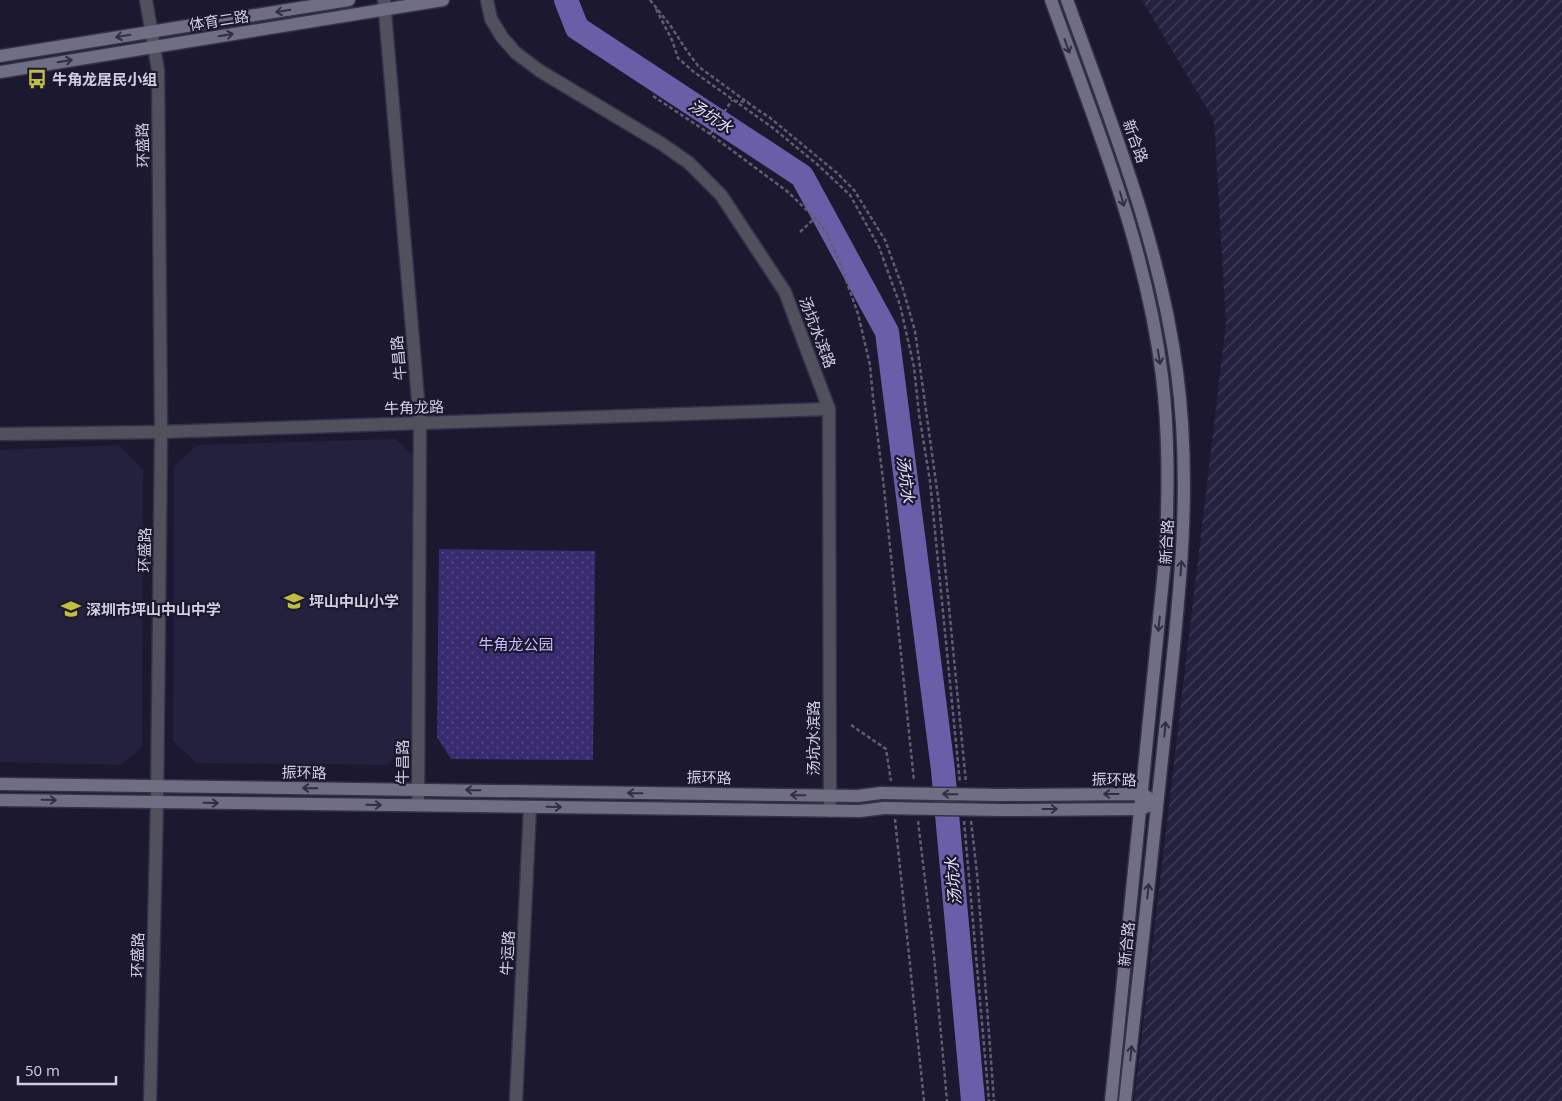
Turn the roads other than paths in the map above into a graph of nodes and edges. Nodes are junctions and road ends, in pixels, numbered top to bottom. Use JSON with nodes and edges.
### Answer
{"nodes":[{"id":1,"x":146,"y":0,"type":"edge"},
{"id":2,"x":348,"y":0,"type":"edge"},
{"id":3,"x":442,"y":0,"type":"edge"},
{"id":4,"x":487,"y":0,"type":"edge"},
{"id":5,"x":1051,"y":0,"type":"edge"},
{"id":6,"x":1067,"y":0,"type":"edge"},
{"id":7,"x":385,"y":5,"type":"edge"},
{"id":8,"x":151,"y":32,"type":"junction"},
{"id":9,"x":154,"y":47,"type":"junction"},
{"id":10,"x":0,"y":56,"type":"edge"},
{"id":11,"x":0,"y":72,"type":"edge"},
{"id":12,"x":829,"y":409,"type":"junction"},
{"id":13,"x":420,"y":423,"type":"junction"},
{"id":14,"x":161,"y":432,"type":"junction"},
{"id":15,"x":0,"y":434,"type":"edge"},
{"id":16,"x":0,"y":784,"type":"edge"},
{"id":17,"x":157,"y":786,"type":"junction"},
{"id":18,"x":418,"y":790,"type":"junction"},
{"id":19,"x":1142,"y":794,"type":"junction"},
{"id":20,"x":830,"y":796,"type":"junction"},
{"id":21,"x":0,"y":800,"type":"edge"},
{"id":22,"x":157,"y":802,"type":"junction"},
{"id":23,"x":1157,"y":803,"type":"junction"},
{"id":24,"x":418,"y":805,"type":"junction"},
{"id":25,"x":530,"y":807,"type":"junction"},
{"id":26,"x":1141,"y":809,"type":"junction"},
{"id":27,"x":830,"y":811,"type":"junction"},
{"id":28,"x":150,"y":1101,"type":"edge"},
{"id":29,"x":516,"y":1101,"type":"edge"},
{"id":30,"x":1111,"y":1101,"type":"edge"},
{"id":31,"x":1125,"y":1101,"type":"edge"}],
"edges":[{"from":1,"to":8,"type":"street","name":"环盛路"},
{"from":2,"to":8,"type":"street","name":"体育二路","one_way":true},
{"from":3,"to":7,"type":"street","name":"体育二路"},
{"from":4,"to":12,"type":"street","name":"汤坑水滨路"},
{"from":5,"to":19,"type":"street","name":"新合路","one_way":true},
{"from":23,"to":6,"type":"street","name":"新合路","one_way":true},
{"from":9,"to":7,"type":"street","name":"体育二路","one_way":true},
{"from":7,"to":13,"type":"street","name":"牛昌路"},
{"from":8,"to":9,"type":"street","name":"环盛路"},
{"from":8,"to":10,"type":"street","name":"体育二路","one_way":true},
{"from":11,"to":9,"type":"street","name":"体育二路","one_way":true},
{"from":9,"to":14,"type":"street","name":"环盛路"},
{"from":12,"to":13,"type":"street","name":"牛角龙路"},
{"from":12,"to":20,"type":"street","name":"汤坑水滨路"},
{"from":13,"to":14,"type":"street","name":"牛角龙路"},
{"from":13,"to":18,"type":"street","name":"牛昌路"},
{"from":14,"to":15,"type":"street","name":"牛角龙路"},
{"from":14,"to":17,"type":"street","name":"环盛路"},
{"from":16,"to":17,"type":"street","name":"振环路"},
{"from":18,"to":17,"type":"street","name":"振环路","one_way":true},
{"from":17,"to":22,"type":"street","name":"环盛路"},
{"from":20,"to":18,"type":"street","name":"振环路","one_way":true},
{"from":18,"to":24,"type":"street","name":"牛昌路"},
{"from":19,"to":20,"type":"street","name":"振环路","one_way":true,"bridge":true},
{"from":19,"to":23,"type":"street","name":"振环路"},
{"from":19,"to":26,"type":"street","name":"新合路"},
{"from":20,"to":27,"type":"street","name":"汤坑水滨路"},
{"from":21,"to":22,"type":"street","name":"振环路","one_way":true},
{"from":22,"to":24,"type":"street","name":"振环路","one_way":true},
{"from":22,"to":28,"type":"street","name":"环盛路"},
{"from":23,"to":26,"type":"street","name":"振环路"},
{"from":31,"to":23,"type":"street","name":"新合路","one_way":true},
{"from":24,"to":25,"type":"street","name":"振环路"},
{"from":25,"to":27,"type":"street","name":"振环路","one_way":true},
{"from":25,"to":29,"type":"street","name":"牛运路"},
{"from":27,"to":26,"type":"street","name":"振环路","one_way":true,"bridge":true},
{"from":26,"to":30,"type":"street","name":"新合路"}]}
